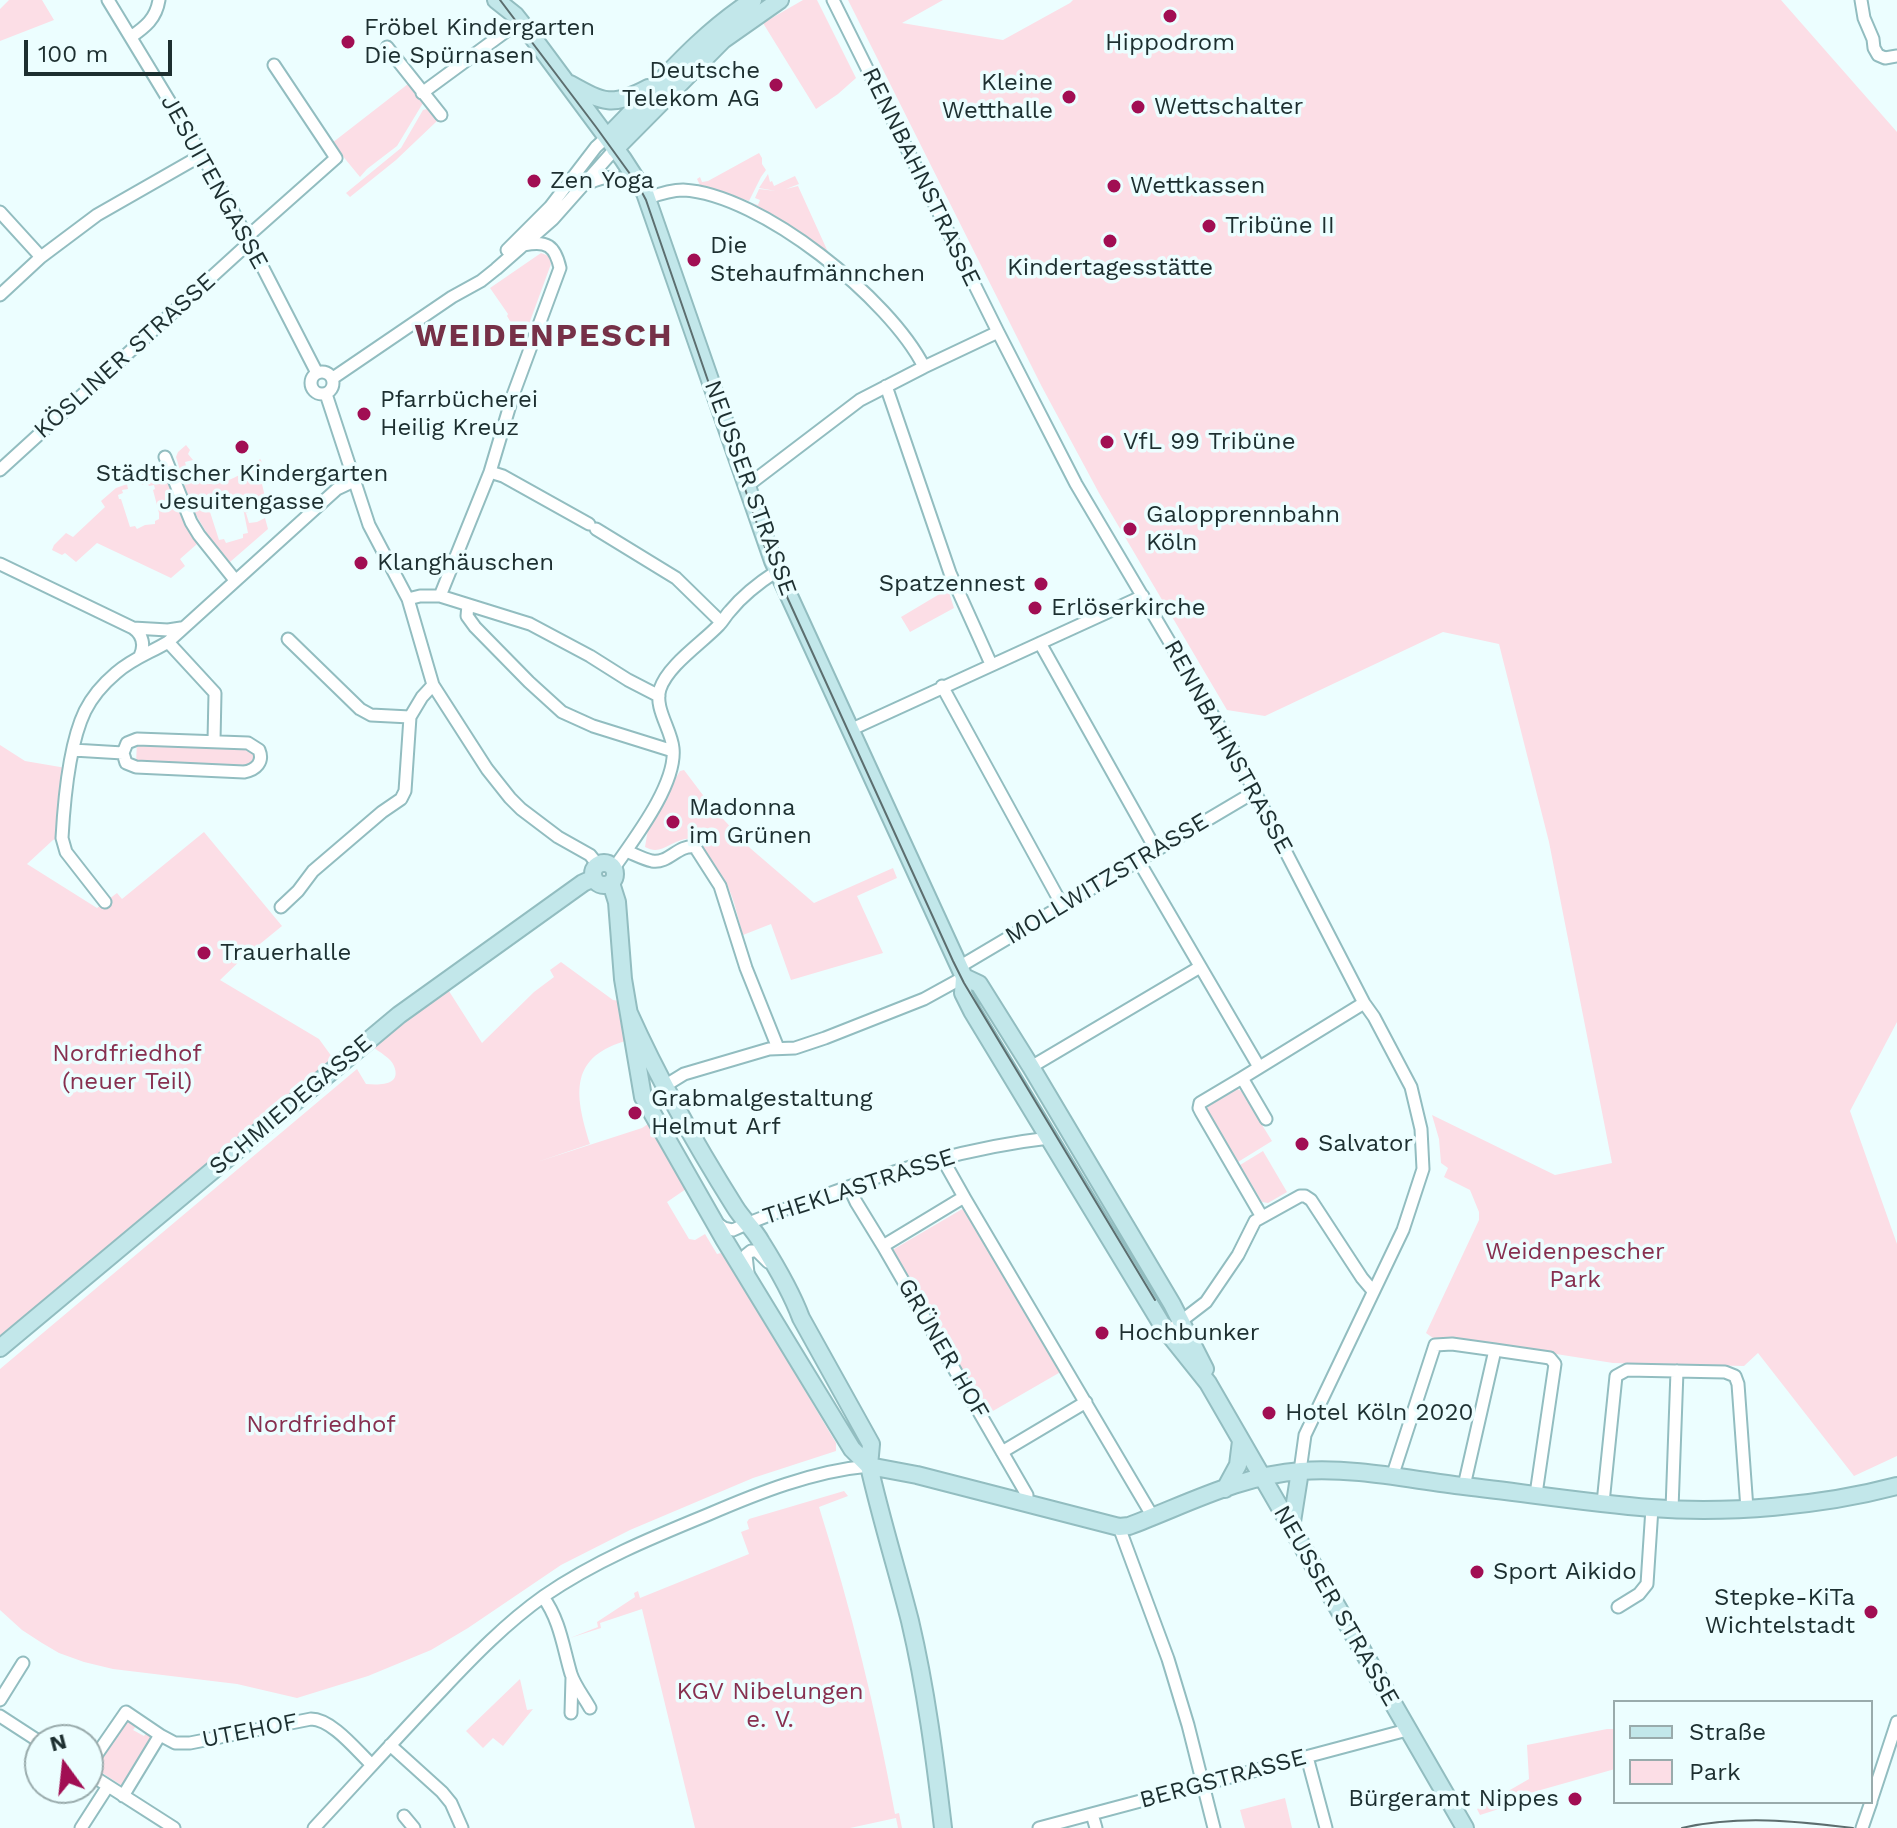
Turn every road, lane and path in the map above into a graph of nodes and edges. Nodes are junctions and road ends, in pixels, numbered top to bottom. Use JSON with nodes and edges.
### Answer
{"nodes":[{"id":1,"x":108,"y":0,"type":"edge"},
{"id":2,"x":159,"y":0,"type":"edge"},
{"id":3,"x":496,"y":0,"type":"edge"},
{"id":4,"x":753,"y":0,"type":"edge"},
{"id":5,"x":780,"y":0,"type":"edge"},
{"id":6,"x":833,"y":0,"type":"edge"},
{"id":7,"x":1861,"y":0,"type":"edge"},
{"id":8,"x":515,"y":12,"type":"edge"},
{"id":9,"x":131,"y":37,"type":"junction"},
{"id":10,"x":387,"y":47,"type":"dead end"},
{"id":11,"x":1897,"y":56,"type":"edge"},
{"id":12,"x":274,"y":65,"type":"dead end"},
{"id":13,"x":565,"y":81,"type":"junction"},
{"id":14,"x":656,"y":83,"type":"junction"},
{"id":15,"x":422,"y":93,"type":"junction"},
{"id":16,"x":441,"y":115,"type":"dead end"},
{"id":17,"x":611,"y":143,"type":"junction"},
{"id":18,"x":202,"y":155,"type":"junction"},
{"id":19,"x":584,"y":185,"type":"junction"},
{"id":20,"x":645,"y":193,"type":"junction"},
{"id":21,"x":0,"y":212,"type":"edge"},
{"id":22,"x":248,"y":240,"type":"junction"},
{"id":23,"x":524,"y":245,"type":"junction"},
{"id":24,"x":41,"y":257,"type":"junction"},
{"id":25,"x":0,"y":295,"type":"edge"},
{"id":26,"x":452,"y":297,"type":"junction"},
{"id":27,"x":998,"y":332,"type":"junction"},
{"id":28,"x":924,"y":367,"type":"junction"},
{"id":29,"x":317,"y":373,"type":"junction"},
{"id":30,"x":333,"y":378,"type":"junction"},
{"id":31,"x":886,"y":386,"type":"junction"},
{"id":32,"x":326,"y":394,"type":"junction"},
{"id":33,"x":165,"y":457,"type":"dead end"},
{"id":34,"x":0,"y":470,"type":"edge"},
{"id":35,"x":490,"y":472,"type":"junction"},
{"id":36,"x":354,"y":481,"type":"junction"},
{"id":37,"x":747,"y":486,"type":"junction"},
{"id":38,"x":0,"y":564,"type":"edge"},
{"id":39,"x":777,"y":571,"type":"junction"},
{"id":40,"x":235,"y":580,"type":"junction"},
{"id":41,"x":440,"y":596,"type":"junction"},
{"id":42,"x":1143,"y":596,"type":"junction"},
{"id":43,"x":408,"y":599,"type":"junction"},
{"id":44,"x":468,"y":605,"type":"junction"},
{"id":45,"x":721,"y":622,"type":"junction"},
{"id":46,"x":133,"y":628,"type":"junction"},
{"id":47,"x":181,"y":628,"type":"junction"},
{"id":48,"x":288,"y":639,"type":"dead end"},
{"id":49,"x":168,"y":642,"type":"junction"},
{"id":50,"x":1040,"y":643,"type":"junction"},
{"id":51,"x":140,"y":656,"type":"junction"},
{"id":52,"x":991,"y":664,"type":"junction"},
{"id":53,"x":433,"y":685,"type":"junction"},
{"id":54,"x":942,"y":686,"type":"junction"},
{"id":55,"x":659,"y":696,"type":"junction"},
{"id":56,"x":410,"y":717,"type":"junction"},
{"id":57,"x":850,"y":730,"type":"junction"},
{"id":58,"x":214,"y":741,"type":"junction"},
{"id":59,"x":73,"y":750,"type":"junction"},
{"id":60,"x":673,"y":751,"type":"junction"},
{"id":61,"x":123,"y":753,"type":"junction"},
{"id":62,"x":1256,"y":791,"type":"junction"},
{"id":63,"x":1156,"y":850,"type":"junction"},
{"id":64,"x":626,"y":851,"type":"junction"},
{"id":65,"x":1138,"y":860,"type":"junction"},
{"id":66,"x":604,"y":873,"type":"junction"},
{"id":67,"x":105,"y":902,"type":"dead end"},
{"id":68,"x":1062,"y":905,"type":"junction"},
{"id":69,"x":281,"y":907,"type":"dead end"},
{"id":70,"x":1200,"y":967,"type":"junction"},
{"id":71,"x":961,"y":972,"type":"junction"},
{"id":72,"x":1364,"y":1003,"type":"junction"},
{"id":73,"x":629,"y":1013,"type":"junction"},
{"id":74,"x":778,"y":1048,"type":"junction"},
{"id":75,"x":1031,"y":1067,"type":"junction"},
{"id":76,"x":1259,"y":1067,"type":"junction"},
{"id":77,"x":1242,"y":1078,"type":"junction"},
{"id":78,"x":664,"y":1086,"type":"junction"},
{"id":79,"x":643,"y":1097,"type":"junction"},
{"id":80,"x":1037,"y":1118,"type":"junction"},
{"id":81,"x":1266,"y":1119,"type":"dead end"},
{"id":82,"x":1049,"y":1138,"type":"junction"},
{"id":83,"x":1018,"y":1142,"type":"junction"},
{"id":84,"x":942,"y":1158,"type":"junction"},
{"id":85,"x":849,"y":1187,"type":"junction"},
{"id":86,"x":964,"y":1197,"type":"junction"},
{"id":87,"x":1262,"y":1217,"type":"junction"},
{"id":88,"x":714,"y":1222,"type":"junction"},
{"id":89,"x":748,"y":1224,"type":"junction"},
{"id":90,"x":883,"y":1246,"type":"junction"},
{"id":91,"x":736,"y":1257,"type":"junction"},
{"id":92,"x":780,"y":1274,"type":"junction"},
{"id":93,"x":748,"y":1277,"type":"junction"},
{"id":94,"x":1373,"y":1291,"type":"junction"},
{"id":95,"x":1181,"y":1322,"type":"junction"},
{"id":96,"x":1164,"y":1328,"type":"junction"},
{"id":97,"x":0,"y":1348,"type":"edge"},
{"id":98,"x":1495,"y":1350,"type":"junction"},
{"id":99,"x":1677,"y":1371,"type":"junction"},
{"id":100,"x":1208,"y":1383,"type":"junction"},
{"id":101,"x":1086,"y":1402,"type":"junction"},
{"id":102,"x":1241,"y":1441,"type":"junction"},
{"id":103,"x":1002,"y":1452,"type":"junction"},
{"id":104,"x":869,"y":1466,"type":"junction"},
{"id":105,"x":1300,"y":1471,"type":"junction"},
{"id":106,"x":1262,"y":1476,"type":"junction"},
{"id":107,"x":1392,"y":1477,"type":"junction"},
{"id":108,"x":1464,"y":1486,"type":"junction"},
{"id":109,"x":1897,"y":1486,"type":"edge"},
{"id":110,"x":1225,"y":1489,"type":"junction"},
{"id":111,"x":1536,"y":1494,"type":"junction"},
{"id":112,"x":1026,"y":1503,"type":"junction"},
{"id":113,"x":1603,"y":1503,"type":"junction"},
{"id":114,"x":1652,"y":1508,"type":"junction"},
{"id":115,"x":1672,"y":1509,"type":"junction"},
{"id":116,"x":1747,"y":1509,"type":"junction"},
{"id":117,"x":1153,"y":1517,"type":"junction"},
{"id":118,"x":1119,"y":1527,"type":"junction"},
{"id":119,"x":1291,"y":1528,"type":"junction"},
{"id":120,"x":543,"y":1597,"type":"junction"},
{"id":121,"x":1618,"y":1607,"type":"dead end"},
{"id":122,"x":23,"y":1663,"type":"dead end"},
{"id":123,"x":572,"y":1678,"type":"junction"},
{"id":124,"x":0,"y":1700,"type":"edge"},
{"id":125,"x":590,"y":1708,"type":"dead end"},
{"id":126,"x":571,"y":1713,"type":"dead end"},
{"id":127,"x":0,"y":1716,"type":"edge"},
{"id":128,"x":1897,"y":1722,"type":"edge"},
{"id":129,"x":1407,"y":1730,"type":"junction"},
{"id":130,"x":24,"y":1732,"type":"edge"},
{"id":131,"x":160,"y":1735,"type":"junction"},
{"id":132,"x":390,"y":1745,"type":"junction"},
{"id":133,"x":104,"y":1746,"type":"edge"},
{"id":134,"x":1307,"y":1757,"type":"junction"},
{"id":135,"x":372,"y":1765,"type":"junction"},
{"id":136,"x":104,"y":1783,"type":"edge"},
{"id":137,"x":1202,"y":1784,"type":"junction"},
{"id":138,"x":108,"y":1786,"type":"junction"},
{"id":139,"x":1873,"y":1795,"type":"edge"},
{"id":140,"x":123,"y":1796,"type":"junction"},
{"id":141,"x":1870,"y":1804,"type":"edge"},
{"id":142,"x":1092,"y":1814,"type":"junction"},
{"id":143,"x":404,"y":1816,"type":"dead end"},
{"id":144,"x":81,"y":1828,"type":"edge"},
{"id":145,"x":174,"y":1828,"type":"edge"},
{"id":146,"x":314,"y":1828,"type":"edge"},
{"id":147,"x":414,"y":1828,"type":"edge"},
{"id":148,"x":462,"y":1828,"type":"edge"},
{"id":149,"x":943,"y":1828,"type":"edge"},
{"id":150,"x":1039,"y":1828,"type":"edge"},
{"id":151,"x":1096,"y":1828,"type":"edge"},
{"id":152,"x":1214,"y":1828,"type":"edge"},
{"id":153,"x":1326,"y":1828,"type":"edge"},
{"id":154,"x":1465,"y":1828,"type":"edge"},
{"id":155,"x":1862,"y":1828,"type":"edge"}],
"edges":[{"from":1,"to":9,"type":"street","name":"JESUITENGASSE"},
{"from":2,"to":9,"type":"street"},
{"from":3,"to":8,"type":"main road","name":"NEUSSER STRASSE"},
{"from":4,"to":14,"type":"main road"},
{"from":5,"to":17,"type":"main road"},
{"from":6,"to":27,"type":"street","name":"RENNBAHNSTRASSE"},
{"from":7,"to":11,"type":"street"},
{"from":8,"to":13,"type":"main road","name":"NEUSSER STRASSE"},
{"from":8,"to":15,"type":"street"},
{"from":9,"to":18,"type":"street","name":"JESUITENGASSE"},
{"from":10,"to":15,"type":"street"},
{"from":12,"to":22,"type":"street","name":"KÖSLINER STRASSE"},
{"from":13,"to":14,"type":"main road"},
{"from":13,"to":17,"type":"main road","name":"NEUSSER STRASSE"},
{"from":14,"to":17,"type":"main road"},
{"from":15,"to":16,"type":"street"},
{"from":17,"to":19,"type":"street"},
{"from":17,"to":20,"type":"main road","name":"NEUSSER STRASSE"},
{"from":17,"to":26,"type":"street"},
{"from":18,"to":22,"type":"street","name":"JESUITENGASSE"},
{"from":18,"to":24,"type":"street"},
{"from":19,"to":20,"type":"street"},
{"from":19,"to":23,"type":"street"},
{"from":20,"to":28,"type":"street"},
{"from":20,"to":37,"type":"main road","name":"NEUSSER STRASSE"},
{"from":21,"to":24,"type":"street"},
{"from":22,"to":29,"type":"street","name":"JESUITENGASSE"},
{"from":22,"to":34,"type":"street","name":"KÖSLINER STRASSE"},
{"from":23,"to":26,"type":"street"},
{"from":23,"to":35,"type":"street"},
{"from":24,"to":25,"type":"street"},
{"from":26,"to":30,"type":"street"},
{"from":27,"to":28,"type":"street"},
{"from":27,"to":42,"type":"street","name":"RENNBAHNSTRASSE"},
{"from":28,"to":31,"type":"street"},
{"from":29,"to":30,"type":"street"},
{"from":29,"to":32,"type":"street"},
{"from":30,"to":32,"type":"street"},
{"from":31,"to":37,"type":"street"},
{"from":31,"to":52,"type":"street"},
{"from":32,"to":36,"type":"street"},
{"from":33,"to":40,"type":"street"},
{"from":35,"to":41,"type":"street"},
{"from":35,"to":45,"type":"street"},
{"from":36,"to":40,"type":"street"},
{"from":36,"to":43,"type":"street"},
{"from":37,"to":39,"type":"main road","name":"NEUSSER STRASSE"},
{"from":38,"to":46,"type":"street"},
{"from":39,"to":45,"type":"street"},
{"from":39,"to":57,"type":"main road","name":"NEUSSER STRASSE"},
{"from":40,"to":47,"type":"street"},
{"from":41,"to":43,"type":"street"},
{"from":41,"to":44,"type":"street"},
{"from":42,"to":50,"type":"street"},
{"from":42,"to":62,"type":"street","name":"RENNBAHNSTRASSE"},
{"from":43,"to":53,"type":"street"},
{"from":44,"to":55,"type":"street"},
{"from":44,"to":60,"type":"street"},
{"from":45,"to":55,"type":"street"},
{"from":46,"to":47,"type":"street"},
{"from":46,"to":51,"type":"street"},
{"from":47,"to":49,"type":"street"},
{"from":48,"to":56,"type":"street"},
{"from":49,"to":51,"type":"street"},
{"from":49,"to":58,"type":"street"},
{"from":50,"to":52,"type":"street"},
{"from":50,"to":63,"type":"street"},
{"from":51,"to":59,"type":"street"},
{"from":52,"to":54,"type":"street"},
{"from":53,"to":56,"type":"street"},
{"from":53,"to":66,"type":"street"},
{"from":54,"to":57,"type":"street"},
{"from":54,"to":68,"type":"street"},
{"from":55,"to":60,"type":"street"},
{"from":56,"to":69,"type":"street"},
{"from":57,"to":71,"type":"main road","name":"NEUSSER STRASSE"},
{"from":58,"to":61,"type":"street"},
{"from":58,"to":61,"type":"street"},
{"from":59,"to":61,"type":"street"},
{"from":59,"to":67,"type":"street"},
{"from":60,"to":64,"type":"street","name":"SCHMIEDEGASSE"},
{"from":62,"to":63,"type":"street","name":"MOLLWITZSTRASSE"},
{"from":62,"to":72,"type":"street","name":"RENNBAHNSTRASSE"},
{"from":63,"to":65,"type":"street","name":"MOLLWITZSTRASSE"},
{"from":64,"to":66,"type":"street","name":"SCHMIEDEGASSE"},
{"from":64,"to":74,"type":"street"},
{"from":65,"to":68,"type":"street","name":"MOLLWITZSTRASSE"},
{"from":65,"to":70,"type":"street"},
{"from":66,"to":73,"type":"main road"},
{"from":66,"to":97,"type":"main road","name":"SCHMIEDEGASSE"},
{"from":68,"to":71,"type":"street","name":"MOLLWITZSTRASSE"},
{"from":70,"to":75,"type":"street"},
{"from":70,"to":76,"type":"street"},
{"from":71,"to":74,"type":"street","name":"MOLLWITZSTRASSE"},
{"from":71,"to":75,"type":"main road","name":"NEUSSER STRASSE"},
{"from":71,"to":80,"type":"main road","name":"NEUSSER STRASSE"},
{"from":72,"to":76,"type":"street"},
{"from":72,"to":94,"type":"street","name":"RENNBAHNSTRASSE"},
{"from":73,"to":78,"type":"main road"},
{"from":73,"to":79,"type":"main road"},
{"from":74,"to":78,"type":"street","name":"MOLLWITZSTRASSE"},
{"from":75,"to":95,"type":"main road","name":"NEUSSER STRASSE"},
{"from":76,"to":77,"type":"street"},
{"from":77,"to":81,"type":"street"},
{"from":77,"to":87,"type":"street"},
{"from":78,"to":79,"type":"street","name":"MOLLWITZSTRASSE"},
{"from":78,"to":89,"type":"main road"},
{"from":79,"to":88,"type":"main road"},
{"from":80,"to":82,"type":"main road","name":"NEUSSER STRASSE"},
{"from":80,"to":83,"type":"street"},
{"from":82,"to":83,"type":"street","name":"THEKLASTRASSE"},
{"from":82,"to":96,"type":"main road","name":"NEUSSER STRASSE"},
{"from":83,"to":84,"type":"street","name":"THEKLASTRASSE"},
{"from":84,"to":85,"type":"street","name":"THEKLASTRASSE"},
{"from":84,"to":86,"type":"street"},
{"from":85,"to":89,"type":"street","name":"THEKLASTRASSE"},
{"from":85,"to":90,"type":"street","name":"GRÜNER HOF"},
{"from":86,"to":90,"type":"street"},
{"from":86,"to":101,"type":"street"},
{"from":87,"to":94,"type":"street"},
{"from":87,"to":95,"type":"street"},
{"from":88,"to":89,"type":"street"},
{"from":88,"to":91,"type":"main road"},
{"from":89,"to":91,"type":"street"},
{"from":89,"to":92,"type":"main road"},
{"from":90,"to":103,"type":"street","name":"GRÜNER HOF"},
{"from":91,"to":93,"type":"main road"},
{"from":92,"to":93,"type":"street"},
{"from":92,"to":104,"type":"main road"},
{"from":93,"to":104,"type":"main road"},
{"from":94,"to":105,"type":"street","name":"RENNBAHNSTRASSE"},
{"from":95,"to":96,"type":"street"},
{"from":95,"to":100,"type":"main road","name":"NEUSSER STRASSE"},
{"from":96,"to":100,"type":"main road","name":"NEUSSER STRASSE"},
{"from":98,"to":107,"type":"street"},
{"from":98,"to":108,"type":"street"},
{"from":98,"to":111,"type":"street"},
{"from":99,"to":113,"type":"street"},
{"from":99,"to":115,"type":"street"},
{"from":99,"to":116,"type":"street"},
{"from":100,"to":102,"type":"main road","name":"NEUSSER STRASSE"},
{"from":101,"to":103,"type":"street"},
{"from":101,"to":117,"type":"street"},
{"from":102,"to":106,"type":"main road","name":"NEUSSER STRASSE"},
{"from":102,"to":110,"type":"main road"},
{"from":103,"to":112,"type":"street","name":"GRÜNER HOF"},
{"from":104,"to":112,"type":"main road"},
{"from":104,"to":120,"type":"street"},
{"from":104,"to":149,"type":"main road"},
{"from":105,"to":106,"type":"main road"},
{"from":105,"to":107,"type":"main road"},
{"from":105,"to":119,"type":"main road"},
{"from":106,"to":110,"type":"main road"},
{"from":106,"to":119,"type":"main road","name":"NEUSSER STRASSE"},
{"from":107,"to":108,"type":"main road"},
{"from":108,"to":111,"type":"main road"},
{"from":109,"to":116,"type":"main road"},
{"from":110,"to":117,"type":"main road"},
{"from":111,"to":113,"type":"main road"},
{"from":112,"to":118,"type":"main road"},
{"from":113,"to":114,"type":"main road"},
{"from":114,"to":115,"type":"main road"},
{"from":114,"to":121,"type":"street"},
{"from":115,"to":116,"type":"main road"},
{"from":117,"to":118,"type":"main road"},
{"from":118,"to":137,"type":"street"},
{"from":119,"to":129,"type":"main road","name":"NEUSSER STRASSE"},
{"from":120,"to":123,"type":"street"},
{"from":120,"to":132,"type":"street"},
{"from":122,"to":124,"type":"street"},
{"from":123,"to":125,"type":"street"},
{"from":123,"to":126,"type":"street"},
{"from":127,"to":130,"type":"street"},
{"from":128,"to":139,"type":"street"},
{"from":129,"to":134,"type":"street","name":"BERGSTRASSE"},
{"from":129,"to":154,"type":"main road","name":"NEUSSER STRASSE"},
{"from":131,"to":133,"type":"street"},
{"from":131,"to":135,"type":"street","name":"UTEHOF"},
{"from":131,"to":140,"type":"street"},
{"from":132,"to":135,"type":"street"},
{"from":132,"to":148,"type":"street"},
{"from":134,"to":137,"type":"street","name":"BERGSTRASSE"},
{"from":134,"to":153,"type":"street"},
{"from":135,"to":146,"type":"street"},
{"from":136,"to":138,"type":"street"},
{"from":137,"to":142,"type":"street","name":"BERGSTRASSE"},
{"from":137,"to":152,"type":"street"},
{"from":138,"to":140,"type":"street"},
{"from":138,"to":144,"type":"street"},
{"from":140,"to":145,"type":"street"},
{"from":141,"to":155,"type":"street"},
{"from":142,"to":150,"type":"street","name":"BERGSTRASSE"},
{"from":142,"to":151,"type":"street"},
{"from":143,"to":147,"type":"street"}]}
